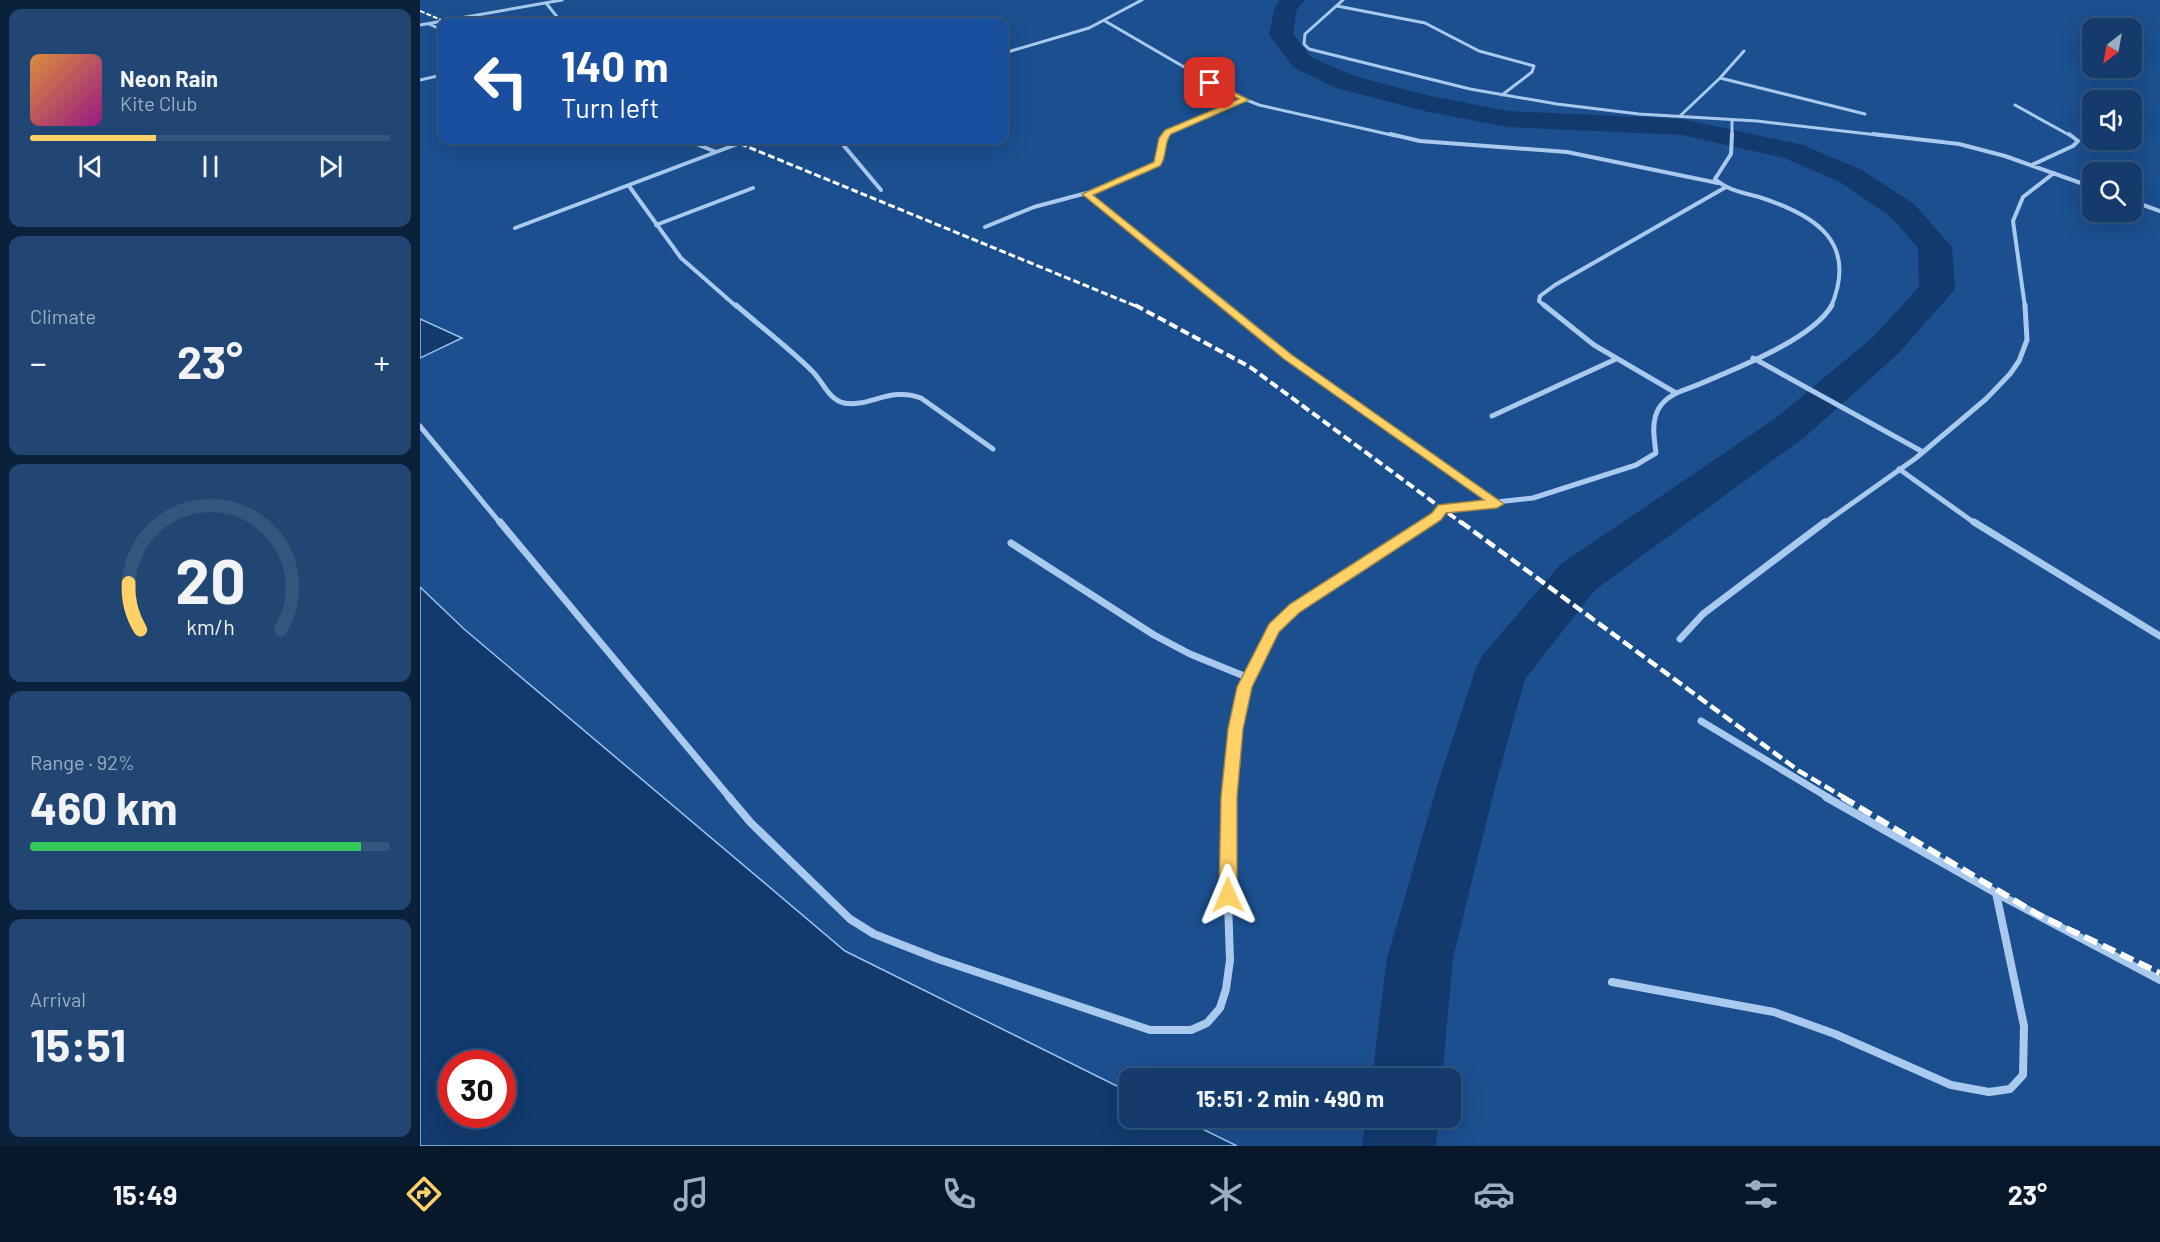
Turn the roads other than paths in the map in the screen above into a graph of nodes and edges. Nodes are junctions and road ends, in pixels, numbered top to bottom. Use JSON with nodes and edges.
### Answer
{"nodes":[{"id":1,"x":562,"y":0,"type":"edge"},
{"id":2,"x":1142,"y":0,"type":"edge"},
{"id":3,"x":1343,"y":0,"type":"edge"},
{"id":4,"x":546,"y":3,"type":"junction"},
{"id":5,"x":1336,"y":6,"type":"junction"},
{"id":6,"x":462,"y":18,"type":"edge"},
{"id":7,"x":558,"y":18,"type":"edge"},
{"id":8,"x":1105,"y":21,"type":"junction"},
{"id":9,"x":438,"y":22,"type":"edge"},
{"id":10,"x":429,"y":24,"type":"junction"},
{"id":11,"x":420,"y":25,"type":"edge"},
{"id":12,"x":438,"y":28,"type":"edge"},
{"id":13,"x":1744,"y":51,"type":"dead end"},
{"id":14,"x":1008,"y":53,"type":"edge"},
{"id":15,"x":438,"y":76,"type":"edge"},
{"id":16,"x":1720,"y":78,"type":"junction"},
{"id":17,"x":420,"y":80,"type":"edge"},
{"id":18,"x":1502,"y":95,"type":"junction"},
{"id":19,"x":1245,"y":100,"type":"junction"},
{"id":20,"x":2015,"y":105,"type":"dead end"},
{"id":21,"x":1865,"y":114,"type":"dead end"},
{"id":22,"x":1680,"y":116,"type":"junction"},
{"id":23,"x":1732,"y":120,"type":"junction"},
{"id":24,"x":697,"y":144,"type":"edge"},
{"id":25,"x":737,"y":144,"type":"edge"},
{"id":26,"x":842,"y":144,"type":"edge"},
{"id":27,"x":716,"y":152,"type":"junction"},
{"id":28,"x":2032,"y":165,"type":"junction"},
{"id":29,"x":2054,"y":173,"type":"junction"},
{"id":30,"x":1718,"y":183,"type":"junction"},
{"id":31,"x":2082,"y":183,"type":"edge"},
{"id":32,"x":629,"y":186,"type":"junction"},
{"id":33,"x":1726,"y":187,"type":"junction"},
{"id":34,"x":753,"y":188,"type":"dead end"},
{"id":35,"x":881,"y":190,"type":"dead end"},
{"id":36,"x":1087,"y":194,"type":"junction"},
{"id":37,"x":2142,"y":205,"type":"edge"},
{"id":38,"x":2160,"y":211,"type":"edge"},
{"id":39,"x":656,"y":225,"type":"junction"},
{"id":40,"x":985,"y":227,"type":"dead end"},
{"id":41,"x":514,"y":228,"type":"dead end"},
{"id":42,"x":1753,"y":358,"type":"junction"},
{"id":43,"x":1616,"y":359,"type":"junction"},
{"id":44,"x":1676,"y":393,"type":"junction"},
{"id":45,"x":1492,"y":416,"type":"dead end"},
{"id":46,"x":420,"y":426,"type":"edge"},
{"id":47,"x":993,"y":449,"type":"dead end"},
{"id":48,"x":1923,"y":452,"type":"junction"},
{"id":49,"x":1899,"y":469,"type":"junction"},
{"id":50,"x":1497,"y":504,"type":"junction"},
{"id":51,"x":1011,"y":543,"type":"dead end"},
{"id":52,"x":2160,"y":636,"type":"edge"},
{"id":53,"x":1680,"y":639,"type":"dead end"},
{"id":54,"x":1249,"y":678,"type":"junction"},
{"id":55,"x":1701,"y":721,"type":"dead end"},
{"id":56,"x":1996,"y":894,"type":"junction"},
{"id":57,"x":2160,"y":980,"type":"edge"},
{"id":58,"x":1612,"y":982,"type":"dead end"}],
"edges":[{"from":1,"to":4,"type":"street"},
{"from":2,"to":8,"type":"street"},
{"from":3,"to":5,"type":"street"},
{"from":4,"to":6,"type":"street"},
{"from":4,"to":7,"type":"street"},
{"from":5,"to":18,"type":"street"},
{"from":5,"to":18,"type":"street"},
{"from":8,"to":14,"type":"street"},
{"from":8,"to":19,"type":"street"},
{"from":9,"to":10,"type":"street"},
{"from":10,"to":11,"type":"street"},
{"from":10,"to":12,"type":"street"},
{"from":13,"to":16,"type":"street"},
{"from":15,"to":17,"type":"street"},
{"from":16,"to":21,"type":"street"},
{"from":16,"to":22,"type":"street"},
{"from":18,"to":22,"type":"street"},
{"from":19,"to":30,"type":"street"},
{"from":19,"to":36,"type":"street"},
{"from":20,"to":28,"type":"street"},
{"from":22,"to":23,"type":"street"},
{"from":23,"to":28,"type":"street"},
{"from":23,"to":30,"type":"street"},
{"from":24,"to":27,"type":"street"},
{"from":25,"to":27,"type":"street"},
{"from":26,"to":35,"type":"street"},
{"from":27,"to":32,"type":"street"},
{"from":28,"to":29,"type":"street"},
{"from":29,"to":31,"type":"street"},
{"from":29,"to":48,"type":"street"},
{"from":30,"to":33,"type":"street"},
{"from":32,"to":39,"type":"street"},
{"from":32,"to":41,"type":"street"},
{"from":33,"to":42,"type":"street"},
{"from":33,"to":43,"type":"street"},
{"from":34,"to":39,"type":"street"},
{"from":36,"to":40,"type":"street"},
{"from":36,"to":50,"type":"street"},
{"from":37,"to":38,"type":"street"},
{"from":39,"to":47,"type":"street"},
{"from":42,"to":44,"type":"street"},
{"from":42,"to":48,"type":"street"},
{"from":43,"to":44,"type":"street"},
{"from":43,"to":45,"type":"street"},
{"from":44,"to":50,"type":"street"},
{"from":46,"to":54,"type":"street"},
{"from":48,"to":49,"type":"street"},
{"from":49,"to":52,"type":"street"},
{"from":49,"to":53,"type":"street"},
{"from":50,"to":54,"type":"street"},
{"from":51,"to":54,"type":"street"},
{"from":55,"to":56,"type":"street"},
{"from":56,"to":57,"type":"street"},
{"from":56,"to":58,"type":"street"}]}
